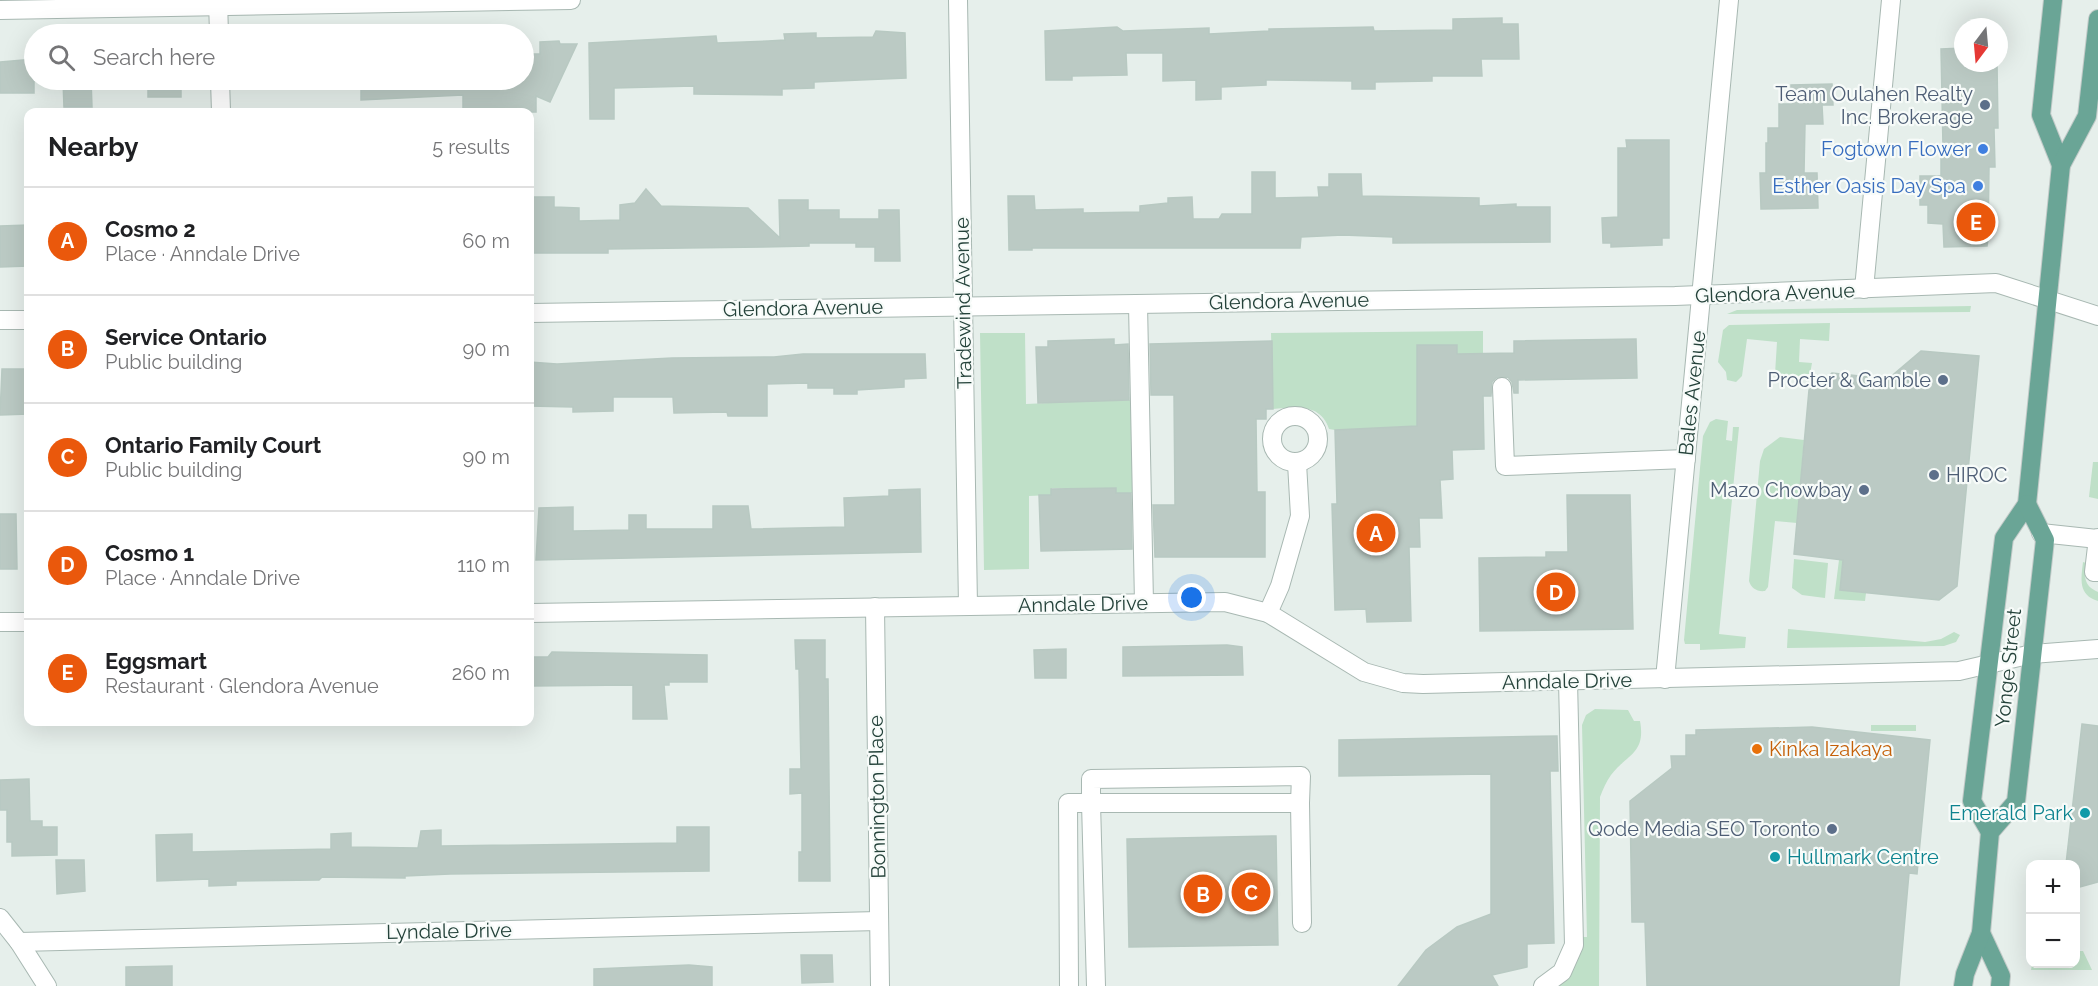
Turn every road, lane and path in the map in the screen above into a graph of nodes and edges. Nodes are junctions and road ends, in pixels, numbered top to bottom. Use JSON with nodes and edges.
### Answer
{"nodes":[{"id":1,"x":571,"y":0,"type":"edge"},
{"id":2,"x":958,"y":0,"type":"edge"},
{"id":3,"x":1729,"y":0,"type":"edge"},
{"id":4,"x":1891,"y":0,"type":"edge"},
{"id":5,"x":2053,"y":0,"type":"edge"},
{"id":6,"x":219,"y":3,"type":"edge"},
{"id":7,"x":0,"y":10,"type":"edge"},
{"id":8,"x":2098,"y":19,"type":"edge"},
{"id":9,"x":219,"y":24,"type":"edge"},
{"id":10,"x":220,"y":90,"type":"edge"},
{"id":11,"x":221,"y":108,"type":"edge"},
{"id":12,"x":2061,"y":165,"type":"junction"},
{"id":13,"x":1864,"y":290,"type":"junction"},
{"id":14,"x":1701,"y":295,"type":"junction"},
{"id":15,"x":2046,"y":300,"type":"junction"},
{"id":16,"x":1138,"y":303,"type":"junction"},
{"id":17,"x":963,"y":306,"type":"junction"},
{"id":18,"x":534,"y":313,"type":"edge"},
{"id":19,"x":2098,"y":316,"type":"edge"},
{"id":20,"x":0,"y":320,"type":"edge"},
{"id":21,"x":24,"y":320,"type":"edge"},
{"id":22,"x":1502,"y":387,"type":"dead end"},
{"id":23,"x":1686,"y":459,"type":"junction"},
{"id":24,"x":1297,"y":463,"type":"dead end"},
{"id":25,"x":2027,"y":504,"type":"junction"},
{"id":26,"x":2042,"y":532,"type":"junction"},
{"id":27,"x":2098,"y":550,"type":"edge"},
{"id":28,"x":1144,"y":603,"type":"junction"},
{"id":29,"x":968,"y":606,"type":"junction"},
{"id":30,"x":875,"y":607,"type":"junction"},
{"id":31,"x":534,"y":613,"type":"edge"},
{"id":32,"x":1268,"y":613,"type":"junction"},
{"id":33,"x":0,"y":622,"type":"edge"},
{"id":34,"x":24,"y":622,"type":"edge"},
{"id":35,"x":2098,"y":649,"type":"edge"},
{"id":36,"x":2032,"y":654,"type":"junction"},
{"id":37,"x":1989,"y":662,"type":"junction"},
{"id":38,"x":1665,"y":679,"type":"junction"},
{"id":39,"x":1568,"y":680,"type":"junction"},
{"id":40,"x":1091,"y":803,"type":"junction"},
{"id":41,"x":1300,"y":803,"type":"junction"},
{"id":42,"x":1990,"y":832,"type":"junction"},
{"id":43,"x":0,"y":918,"type":"edge"},
{"id":44,"x":879,"y":921,"type":"junction"},
{"id":45,"x":1302,"y":923,"type":"dead end"},
{"id":46,"x":1981,"y":933,"type":"junction"},
{"id":47,"x":20,"y":942,"type":"junction"},
{"id":48,"x":47,"y":986,"type":"edge"},
{"id":49,"x":880,"y":986,"type":"edge"},
{"id":50,"x":1069,"y":986,"type":"edge"},
{"id":51,"x":1096,"y":986,"type":"edge"},
{"id":52,"x":1543,"y":986,"type":"edge"},
{"id":53,"x":1963,"y":986,"type":"edge"},
{"id":54,"x":2000,"y":986,"type":"edge"}],
"edges":[{"from":1,"to":6,"type":"street"},
{"from":2,"to":17,"type":"street","name":"Tradewind Avenue"},
{"from":3,"to":14,"type":"street","name":"Bales Avenue"},
{"from":4,"to":13,"type":"street"},
{"from":5,"to":12,"type":"main road","name":"Yonge Street"},
{"from":6,"to":7,"type":"street"},
{"from":6,"to":9,"type":"street"},
{"from":8,"to":12,"type":"main road","name":"Yonge Street"},
{"from":10,"to":11,"type":"street"},
{"from":12,"to":15,"type":"main road","name":"Yonge Street"},
{"from":13,"to":14,"type":"street","name":"Glendora Avenue"},
{"from":13,"to":15,"type":"street","name":"Glendora Avenue"},
{"from":14,"to":16,"type":"street","name":"Glendora Avenue"},
{"from":14,"to":23,"type":"street","name":"Bales Avenue"},
{"from":15,"to":19,"type":"street","name":"Glendora Avenue"},
{"from":15,"to":25,"type":"main road","name":"Yonge Street"},
{"from":16,"to":17,"type":"street","name":"Glendora Avenue"},
{"from":16,"to":28,"type":"street"},
{"from":17,"to":18,"type":"street","name":"Glendora Avenue"},
{"from":17,"to":29,"type":"street","name":"Tradewind Avenue"},
{"from":20,"to":21,"type":"street"},
{"from":22,"to":23,"type":"street"},
{"from":23,"to":38,"type":"street","name":"Bales Avenue"},
{"from":24,"to":32,"type":"street"},
{"from":25,"to":26,"type":"main road","name":"Yonge Street"},
{"from":25,"to":37,"type":"main road","name":"Yonge Street"},
{"from":26,"to":27,"type":"street"},
{"from":26,"to":36,"type":"main road","name":"Yonge Street"},
{"from":28,"to":29,"type":"street","name":"Anndale Drive"},
{"from":28,"to":32,"type":"street","name":"Anndale Drive"},
{"from":29,"to":30,"type":"street","name":"Anndale Drive"},
{"from":30,"to":31,"type":"street","name":"Anndale Drive"},
{"from":30,"to":44,"type":"street","name":"Bonnington Place"},
{"from":32,"to":39,"type":"street","name":"Anndale Drive"},
{"from":33,"to":34,"type":"street"},
{"from":35,"to":36,"type":"street","name":"Anndale Drive"},
{"from":36,"to":37,"type":"street","name":"Anndale Drive"},
{"from":36,"to":42,"type":"main road","name":"Yonge Street"},
{"from":37,"to":38,"type":"street","name":"Anndale Drive"},
{"from":37,"to":42,"type":"main road","name":"Yonge Street"},
{"from":38,"to":39,"type":"street","name":"Anndale Drive"},
{"from":39,"to":52,"type":"street"},
{"from":40,"to":41,"type":"street"},
{"from":40,"to":41,"type":"street"},
{"from":40,"to":50,"type":"street"},
{"from":40,"to":51,"type":"street"},
{"from":41,"to":45,"type":"street"},
{"from":42,"to":46,"type":"main road"},
{"from":43,"to":47,"type":"street"},
{"from":44,"to":47,"type":"street","name":"Lyndale Drive"},
{"from":44,"to":49,"type":"street","name":"Bonnington Place"},
{"from":46,"to":53,"type":"main road"},
{"from":46,"to":54,"type":"main road"},
{"from":47,"to":48,"type":"street"}]}
